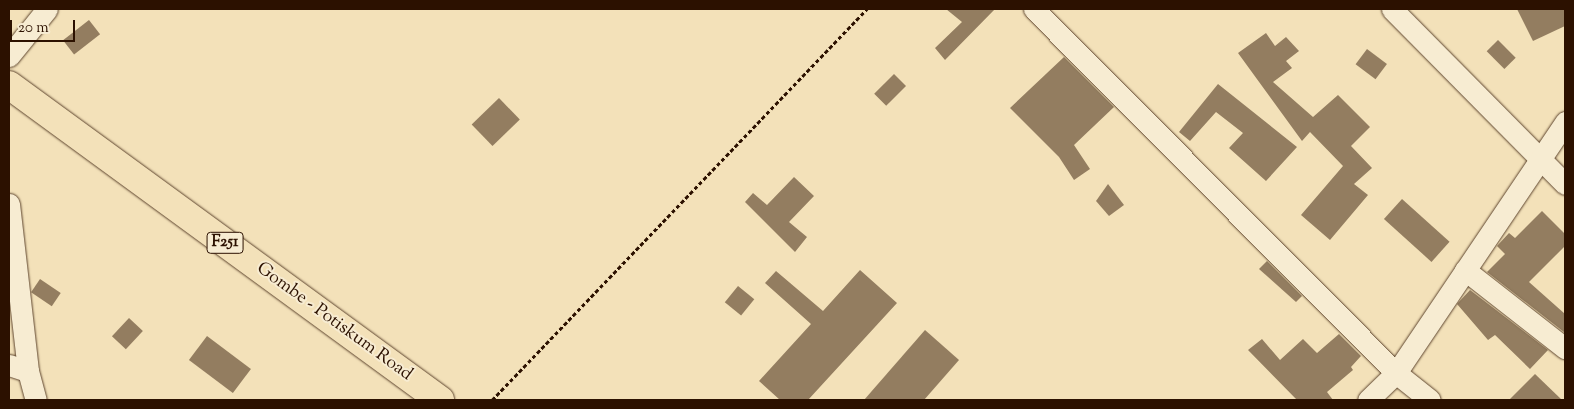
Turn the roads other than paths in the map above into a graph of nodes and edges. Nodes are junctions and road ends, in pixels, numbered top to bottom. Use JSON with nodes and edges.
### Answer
{"nodes":[{"id":1,"x":47,"y":9,"type":"edge"},
{"id":2,"x":1034,"y":9,"type":"edge"},
{"id":3,"x":1392,"y":9,"type":"edge"},
{"id":4,"x":9,"y":56,"type":"edge"},
{"id":5,"x":9,"y":85,"type":"edge"},
{"id":6,"x":1565,"y":122,"type":"edge"},
{"id":7,"x":1539,"y":161,"type":"junction"},
{"id":8,"x":1565,"y":184,"type":"edge"},
{"id":9,"x":9,"y":204,"type":"edge"},
{"id":10,"x":1465,"y":270,"type":"junction"},
{"id":11,"x":1565,"y":348,"type":"edge"},
{"id":12,"x":18,"y":368,"type":"edge"},
{"id":13,"x":1396,"y":373,"type":"junction"},
{"id":14,"x":36,"y":400,"type":"edge"},
{"id":15,"x":440,"y":400,"type":"edge"},
{"id":16,"x":1368,"y":400,"type":"edge"},
{"id":17,"x":1430,"y":400,"type":"edge"}],
"edges":[{"from":1,"to":4,"type":"street"},
{"from":2,"to":13,"type":"street"},
{"from":3,"to":7,"type":"street"},
{"from":5,"to":15,"type":"main road","name":"Gombe - Potiskum Road","number":"F251"},
{"from":6,"to":7,"type":"street"},
{"from":7,"to":8,"type":"street"},
{"from":7,"to":10,"type":"street"},
{"from":9,"to":12,"type":"street"},
{"from":10,"to":11,"type":"street"},
{"from":10,"to":13,"type":"street"},
{"from":12,"to":14,"type":"street"},
{"from":13,"to":16,"type":"street"},
{"from":13,"to":17,"type":"street"}]}
